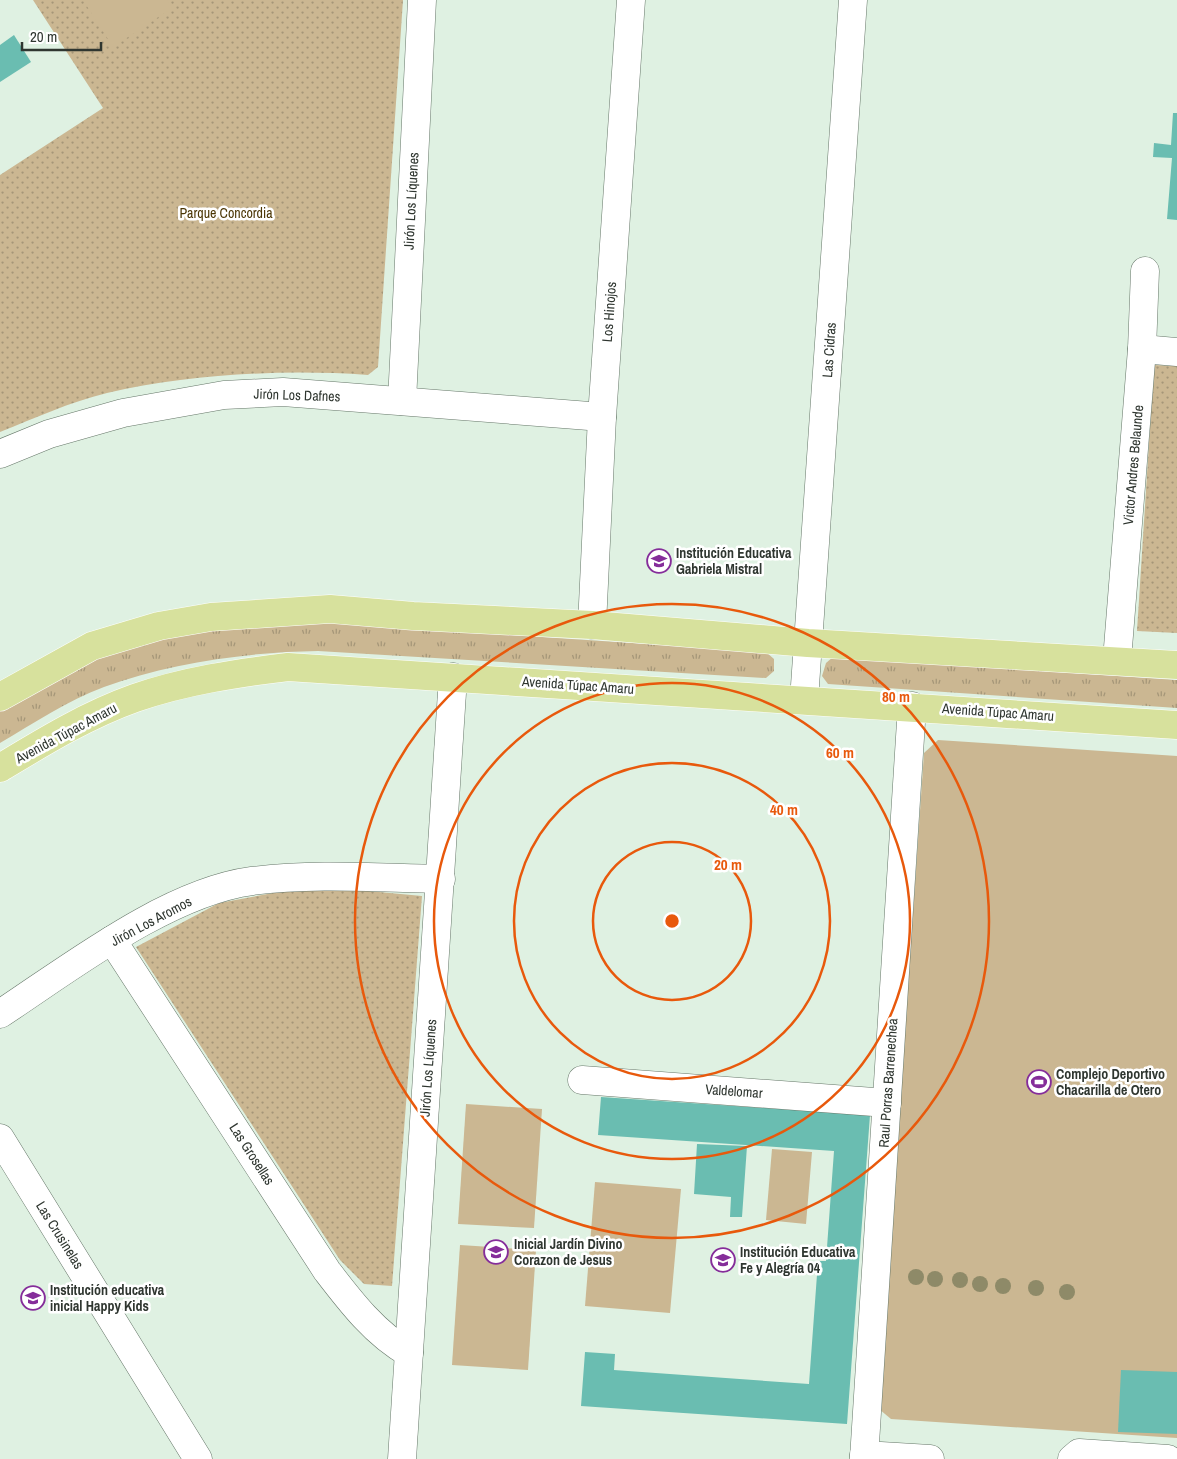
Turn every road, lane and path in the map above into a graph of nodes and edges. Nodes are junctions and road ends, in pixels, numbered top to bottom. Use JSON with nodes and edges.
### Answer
{"nodes":[{"id":1,"x":422,"y":0,"type":"edge"},
{"id":2,"x":630,"y":0,"type":"edge"},
{"id":3,"x":854,"y":0,"type":"edge"},
{"id":4,"x":1145,"y":270,"type":"dead end"},
{"id":5,"x":1142,"y":349,"type":"junction"},
{"id":6,"x":1177,"y":352,"type":"edge"},
{"id":7,"x":402,"y":401,"type":"junction"},
{"id":8,"x":602,"y":417,"type":"junction"},
{"id":9,"x":0,"y":454,"type":"edge"},
{"id":10,"x":592,"y":625,"type":"junction"},
{"id":11,"x":808,"y":643,"type":"junction"},
{"id":12,"x":1117,"y":660,"type":"junction"},
{"id":13,"x":1177,"y":665,"type":"edge"},
{"id":14,"x":453,"y":677,"type":"junction"},
{"id":15,"x":0,"y":697,"type":"edge"},
{"id":16,"x":804,"y":700,"type":"junction"},
{"id":17,"x":912,"y":706,"type":"junction"},
{"id":18,"x":1177,"y":725,"type":"edge"},
{"id":19,"x":0,"y":768,"type":"edge"},
{"id":20,"x":441,"y":879,"type":"junction"},
{"id":21,"x":112,"y":940,"type":"junction"},
{"id":22,"x":0,"y":1014,"type":"edge"},
{"id":23,"x":582,"y":1080,"type":"dead end"},
{"id":24,"x":887,"y":1103,"type":"junction"},
{"id":25,"x":0,"y":1138,"type":"edge"},
{"id":26,"x":409,"y":1353,"type":"junction"},
{"id":27,"x":864,"y":1457,"type":"edge"},
{"id":28,"x":198,"y":1459,"type":"edge"},
{"id":29,"x":402,"y":1459,"type":"edge"},
{"id":30,"x":930,"y":1459,"type":"edge"},
{"id":31,"x":1072,"y":1459,"type":"edge"},
{"id":32,"x":1168,"y":1459,"type":"edge"}],
"edges":[{"from":1,"to":7,"type":"street","name":"Jirón Los Líquenes"},
{"from":2,"to":8,"type":"street","name":"Los Hinojos"},
{"from":3,"to":11,"type":"street","name":"Las Cidras"},
{"from":4,"to":5,"type":"street","name":"Victor Andres Belaunde"},
{"from":5,"to":6,"type":"street"},
{"from":5,"to":12,"type":"street","name":"Victor Andres Belaunde"},
{"from":7,"to":8,"type":"street","name":"Jirón Los Dafnes"},
{"from":7,"to":9,"type":"street","name":"Jirón Los Dafnes"},
{"from":8,"to":10,"type":"street","name":"Los Hinojos"},
{"from":10,"to":11,"type":"main road"},
{"from":10,"to":15,"type":"main road"},
{"from":11,"to":12,"type":"main road"},
{"from":11,"to":16,"type":"street","name":"Las Cidras"},
{"from":12,"to":13,"type":"main road"},
{"from":14,"to":16,"type":"main road","name":"Avenida Túpac Amaru"},
{"from":14,"to":19,"type":"main road","name":"Avenida Túpac Amaru"},
{"from":14,"to":20,"type":"street","name":"Jirón Los Líquenes"},
{"from":16,"to":17,"type":"main road","name":"Avenida Túpac Amaru"},
{"from":17,"to":18,"type":"main road","name":"Avenida Túpac Amaru"},
{"from":17,"to":24,"type":"street","name":"Raul Porras Barrenechea"},
{"from":20,"to":21,"type":"street","name":"Jirón Los Aromos"},
{"from":20,"to":26,"type":"street","name":"Jirón Los Líquenes"},
{"from":21,"to":22,"type":"street","name":"Jirón Los Aromos"},
{"from":21,"to":26,"type":"street","name":"Las Grosellas"},
{"from":23,"to":24,"type":"street","name":"Valdelomar"},
{"from":24,"to":27,"type":"street","name":"Raul Porras Barrenechea"},
{"from":25,"to":28,"type":"street","name":"Las Crusinelas"},
{"from":26,"to":29,"type":"street","name":"Jirón Los Líquenes"},
{"from":27,"to":30,"type":"street"},
{"from":31,"to":32,"type":"street"}]}
